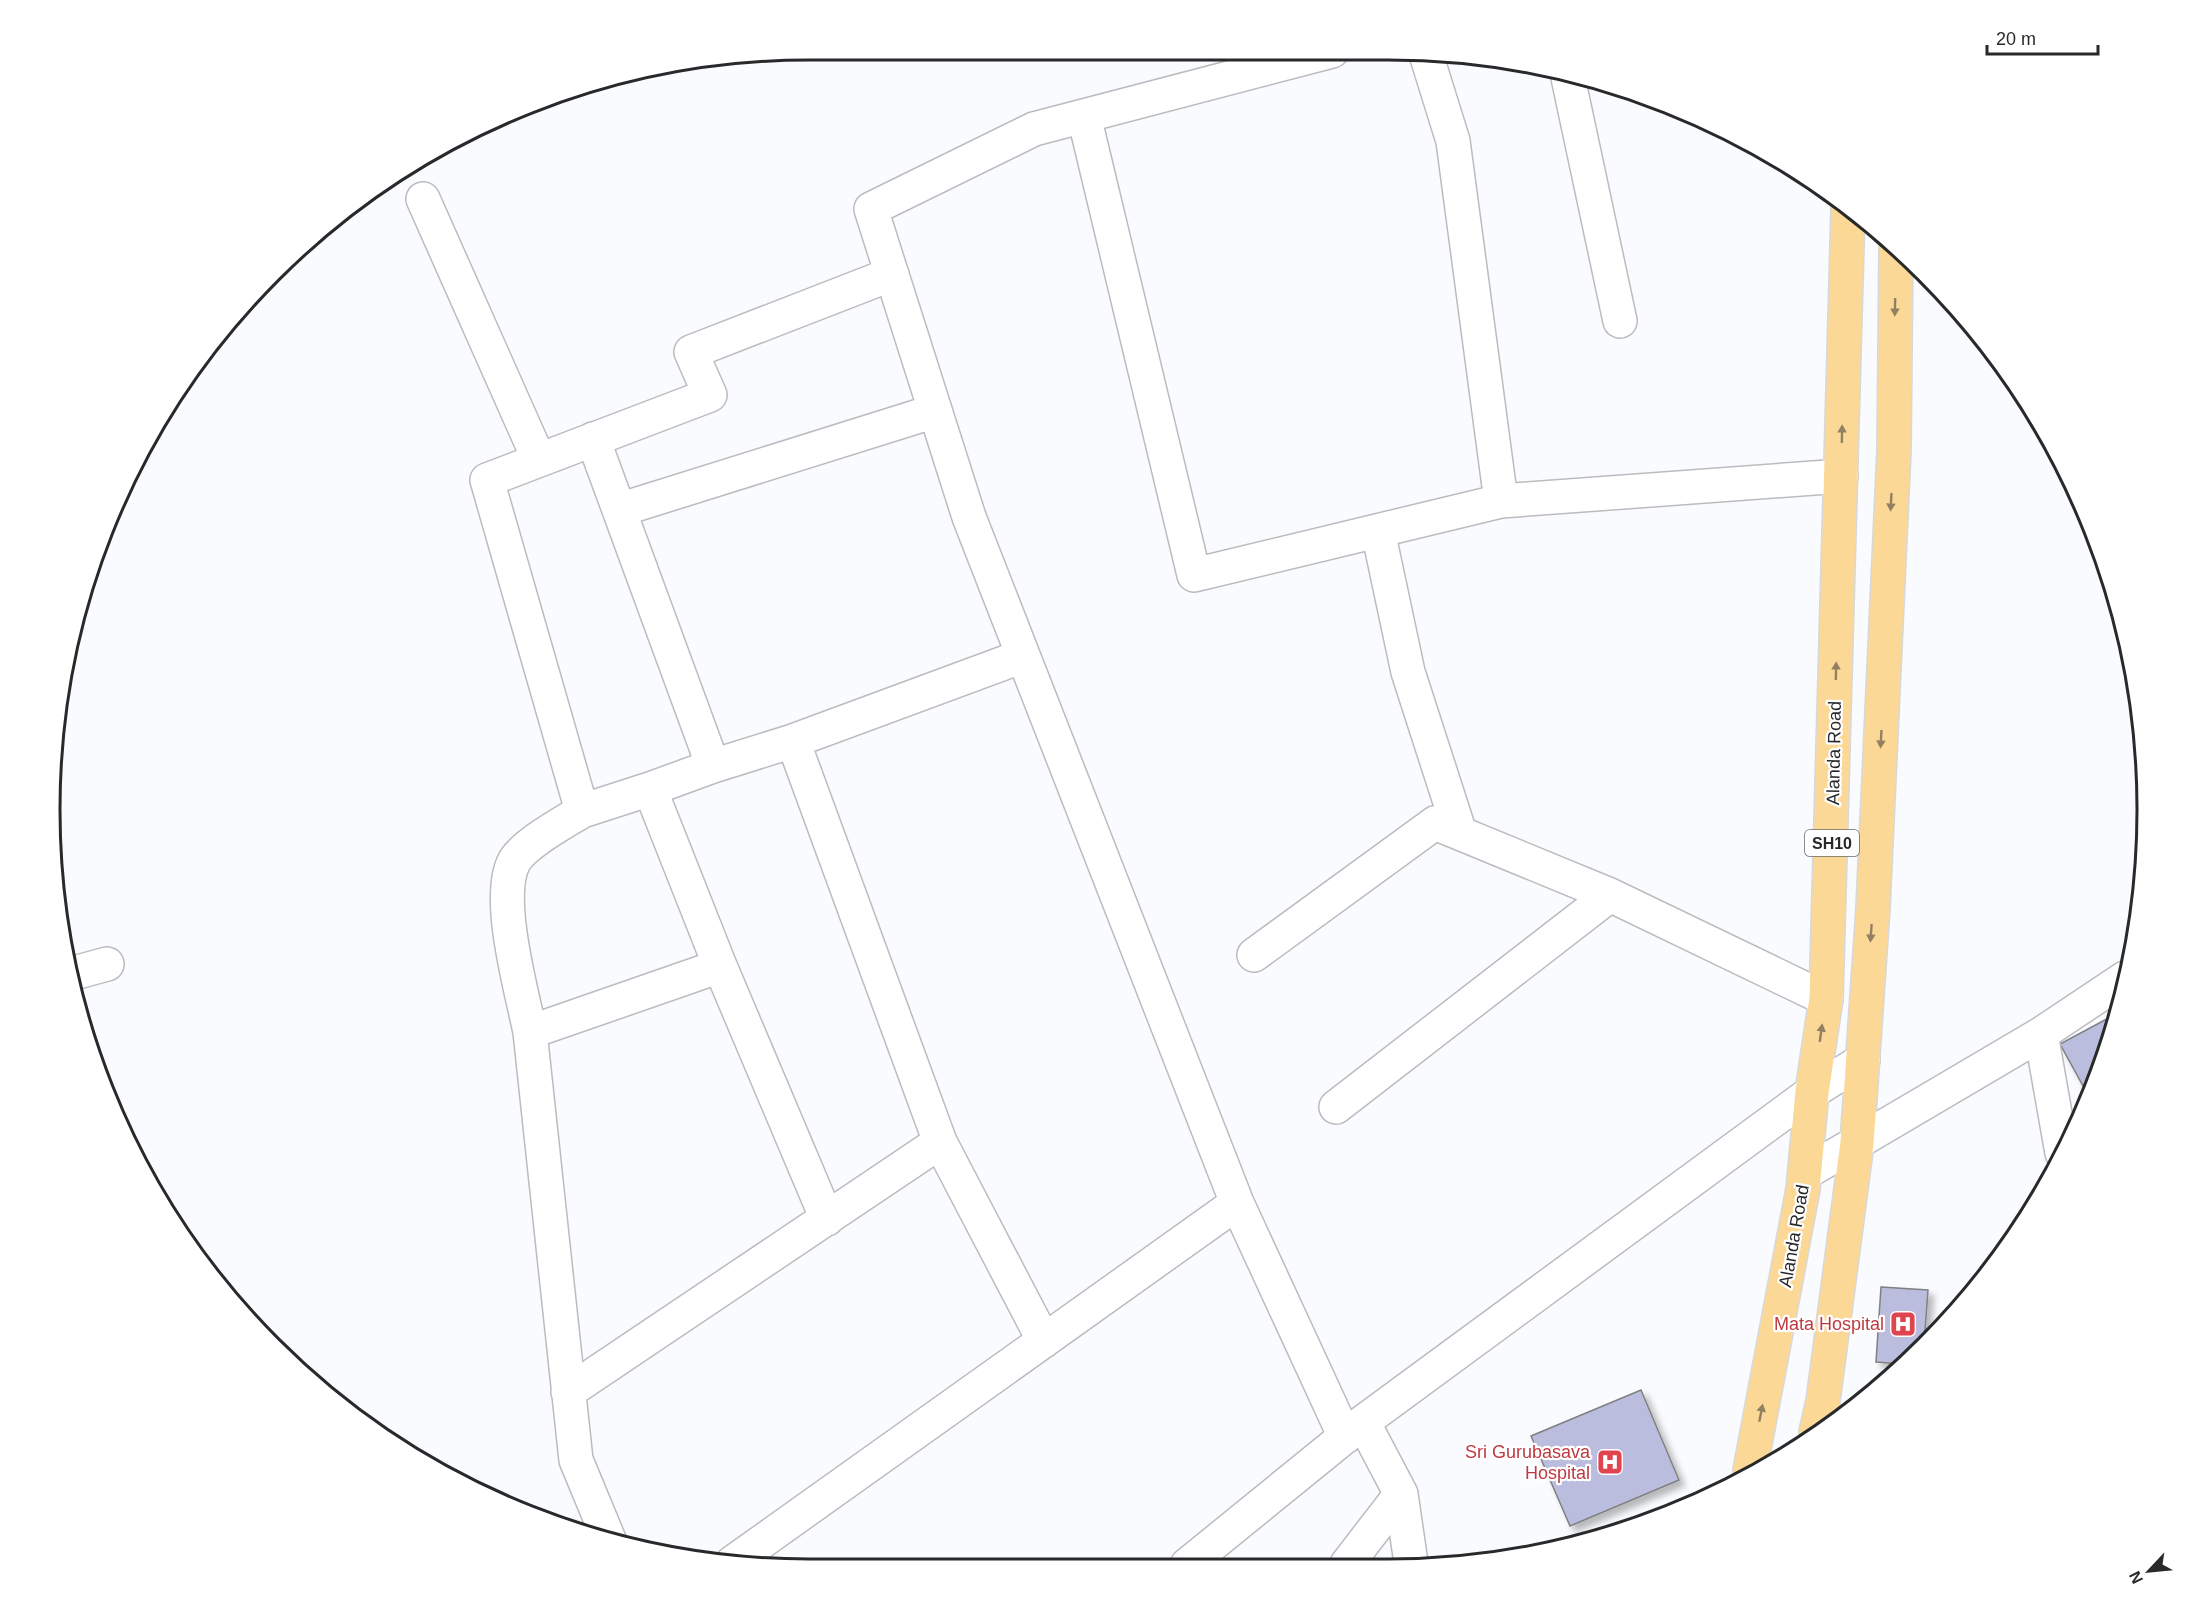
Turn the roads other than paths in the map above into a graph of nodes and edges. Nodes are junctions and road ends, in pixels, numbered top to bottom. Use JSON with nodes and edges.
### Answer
{"nodes":[{"id":1,"x":1298,"y":60,"type":"edge"},
{"id":2,"x":1428,"y":62,"type":"edge"},
{"id":3,"x":1569,"y":83,"type":"edge"},
{"id":4,"x":1084,"y":116,"type":"junction"},
{"id":5,"x":423,"y":199,"type":"dead end"},
{"id":6,"x":1848,"y":218,"type":"edge"},
{"id":7,"x":1896,"y":259,"type":"edge"},
{"id":8,"x":892,"y":274,"type":"junction"},
{"id":9,"x":1620,"y":321,"type":"dead end"},
{"id":10,"x":935,"y":411,"type":"junction"},
{"id":11,"x":593,"y":439,"type":"junction"},
{"id":12,"x":539,"y":460,"type":"junction"},
{"id":13,"x":1841,"y":476,"type":"junction"},
{"id":14,"x":1501,"y":501,"type":"junction"},
{"id":15,"x":619,"y":510,"type":"junction"},
{"id":16,"x":1378,"y":531,"type":"junction"},
{"id":17,"x":1023,"y":656,"type":"junction"},
{"id":18,"x":793,"y":741,"type":"junction"},
{"id":19,"x":713,"y":766,"type":"junction"},
{"id":20,"x":650,"y":789,"type":"junction"},
{"id":21,"x":582,"y":811,"type":"junction"},
{"id":22,"x":1460,"y":833,"type":"junction"},
{"id":23,"x":1610,"y":895,"type":"junction"},
{"id":24,"x":1254,"y":956,"type":"dead end"},
{"id":25,"x":107,"y":964,"type":"dead end"},
{"id":26,"x":720,"y":966,"type":"junction"},
{"id":27,"x":78,"y":972,"type":"edge"},
{"id":28,"x":2116,"y":984,"type":"edge"},
{"id":29,"x":1826,"y":999,"type":"junction"},
{"id":30,"x":530,"y":1032,"type":"junction"},
{"id":31,"x":2041,"y":1034,"type":"junction"},
{"id":32,"x":1863,"y":1060,"type":"junction"},
{"id":33,"x":1812,"y":1092,"type":"junction"},
{"id":34,"x":1336,"y":1107,"type":"dead end"},
{"id":35,"x":2060,"y":1141,"type":"edge"},
{"id":36,"x":940,"y":1142,"type":"junction"},
{"id":37,"x":1857,"y":1143,"type":"junction"},
{"id":38,"x":1805,"y":1173,"type":"junction"},
{"id":39,"x":1237,"y":1203,"type":"junction"},
{"id":40,"x":826,"y":1218,"type":"junction"},
{"id":41,"x":1044,"y":1341,"type":"junction"},
{"id":42,"x":568,"y":1392,"type":"junction"},
{"id":43,"x":1818,"y":1423,"type":"edge"},
{"id":44,"x":1354,"y":1429,"type":"junction"},
{"id":45,"x":1751,"y":1465,"type":"edge"},
{"id":46,"x":1401,"y":1494,"type":"junction"},
{"id":47,"x":605,"y":1530,"type":"edge"},
{"id":48,"x":742,"y":1556,"type":"edge"},
{"id":49,"x":1410,"y":1558,"type":"edge"},
{"id":50,"x":1194,"y":1559,"type":"edge"},
{"id":51,"x":1351,"y":1559,"type":"edge"}],
"edges":[{"from":1,"to":4,"type":"street"},
{"from":2,"to":14,"type":"street"},
{"from":3,"to":9,"type":"street"},
{"from":4,"to":8,"type":"street"},
{"from":4,"to":16,"type":"street"},
{"from":5,"to":12,"type":"street"},
{"from":13,"to":6,"type":"main road","name":"Alanda Road","number":"SH10","one_way":true},
{"from":7,"to":32,"type":"main road","number":"SH10","one_way":true},
{"from":8,"to":10,"type":"street"},
{"from":8,"to":11,"type":"street"},
{"from":10,"to":15,"type":"street"},
{"from":10,"to":17,"type":"street"},
{"from":11,"to":12,"type":"street"},
{"from":11,"to":15,"type":"street"},
{"from":12,"to":21,"type":"street"},
{"from":13,"to":14,"type":"street"},
{"from":29,"to":13,"type":"main road","name":"Alanda Road","number":"SH10","one_way":true},
{"from":14,"to":16,"type":"street"},
{"from":15,"to":19,"type":"street"},
{"from":16,"to":22,"type":"street"},
{"from":17,"to":18,"type":"street"},
{"from":17,"to":39,"type":"street"},
{"from":18,"to":19,"type":"street"},
{"from":18,"to":36,"type":"street"},
{"from":19,"to":20,"type":"street"},
{"from":20,"to":21,"type":"street"},
{"from":20,"to":26,"type":"street"},
{"from":21,"to":30,"type":"street"},
{"from":22,"to":23,"type":"street"},
{"from":22,"to":24,"type":"street"},
{"from":23,"to":29,"type":"street"},
{"from":23,"to":34,"type":"street"},
{"from":25,"to":27,"type":"street"},
{"from":26,"to":30,"type":"street"},
{"from":26,"to":40,"type":"street"},
{"from":28,"to":31,"type":"street"},
{"from":33,"to":29,"type":"main road","name":"Alanda Road","number":"SH10","one_way":true},
{"from":30,"to":42,"type":"street"},
{"from":31,"to":35,"type":"street"},
{"from":31,"to":37,"type":"street"},
{"from":32,"to":33,"type":"street"},
{"from":32,"to":37,"type":"main road","number":"SH10"},
{"from":33,"to":38,"type":"main road","name":"Alanda Road","number":"SH10"},
{"from":33,"to":44,"type":"street"},
{"from":36,"to":40,"type":"street"},
{"from":36,"to":41,"type":"street"},
{"from":37,"to":38,"type":"street"},
{"from":37,"to":43,"type":"main road","number":"SH10"},
{"from":45,"to":38,"type":"main road","name":"Alanda Road","number":"SH10","one_way":true},
{"from":39,"to":41,"type":"street"},
{"from":39,"to":44,"type":"street"},
{"from":40,"to":42,"type":"street"},
{"from":41,"to":48,"type":"street"},
{"from":42,"to":47,"type":"street"},
{"from":44,"to":46,"type":"street"},
{"from":44,"to":50,"type":"street"},
{"from":46,"to":49,"type":"street"},
{"from":46,"to":51,"type":"street"}]}
